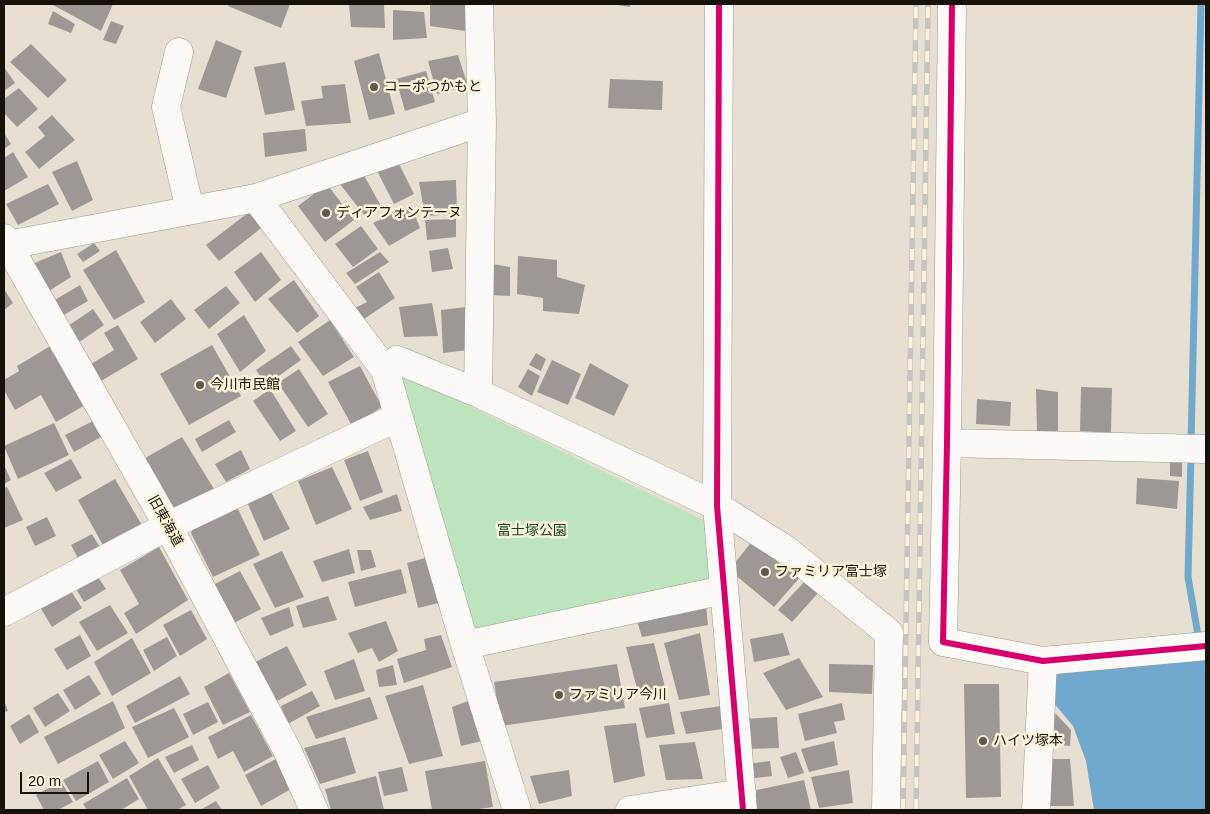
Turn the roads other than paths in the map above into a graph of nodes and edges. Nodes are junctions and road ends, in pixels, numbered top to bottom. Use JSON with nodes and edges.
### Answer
{"nodes":[{"id":1,"x":479,"y":4,"type":"edge"},
{"id":2,"x":719,"y":4,"type":"edge"},
{"id":3,"x":952,"y":4,"type":"edge"},
{"id":4,"x":179,"y":52,"type":"dead end"},
{"id":5,"x":482,"y":122,"type":"junction"},
{"id":6,"x":256,"y":198,"type":"junction"},
{"id":7,"x":190,"y":210,"type":"junction"},
{"id":8,"x":5,"y":244,"type":"edge"},
{"id":9,"x":385,"y":370,"type":"junction"},
{"id":10,"x":478,"y":393,"type":"junction"},
{"id":11,"x":398,"y":417,"type":"junction"},
{"id":12,"x":947,"y":443,"type":"junction"},
{"id":13,"x":1206,"y":449,"type":"edge"},
{"id":14,"x":717,"y":506,"type":"junction"},
{"id":15,"x":168,"y":526,"type":"junction"},
{"id":16,"x":724,"y":590,"type":"junction"},
{"id":17,"x":4,"y":612,"type":"edge"},
{"id":18,"x":465,"y":645,"type":"junction"},
{"id":19,"x":1206,"y":646,"type":"edge"},
{"id":20,"x":1043,"y":661,"type":"junction"},
{"id":21,"x":743,"y":802,"type":"edge"},
{"id":22,"x":314,"y":810,"type":"edge"},
{"id":23,"x":517,"y":810,"type":"edge"},
{"id":24,"x":630,"y":810,"type":"edge"},
{"id":25,"x":886,"y":810,"type":"edge"},
{"id":26,"x":1036,"y":810,"type":"edge"}],
"edges":[{"from":1,"to":5,"type":"street"},
{"from":2,"to":14,"type":"street"},
{"from":3,"to":12,"type":"street"},
{"from":4,"to":7,"type":"street"},
{"from":5,"to":6,"type":"street"},
{"from":5,"to":10,"type":"street"},
{"from":6,"to":7,"type":"street"},
{"from":6,"to":9,"type":"street"},
{"from":7,"to":8,"type":"street"},
{"from":8,"to":15,"type":"street","name":"旧東海道"},
{"from":9,"to":10,"type":"street"},
{"from":9,"to":11,"type":"street"},
{"from":10,"to":14,"type":"street"},
{"from":11,"to":15,"type":"street"},
{"from":11,"to":18,"type":"street"},
{"from":12,"to":13,"type":"street"},
{"from":12,"to":20,"type":"street"},
{"from":14,"to":16,"type":"street"},
{"from":14,"to":25,"type":"street"},
{"from":15,"to":17,"type":"street"},
{"from":15,"to":22,"type":"street","name":"旧東海道"},
{"from":16,"to":18,"type":"street"},
{"from":16,"to":21,"type":"street"},
{"from":18,"to":23,"type":"street"},
{"from":19,"to":20,"type":"street"},
{"from":20,"to":26,"type":"street"},
{"from":21,"to":24,"type":"street"}]}
